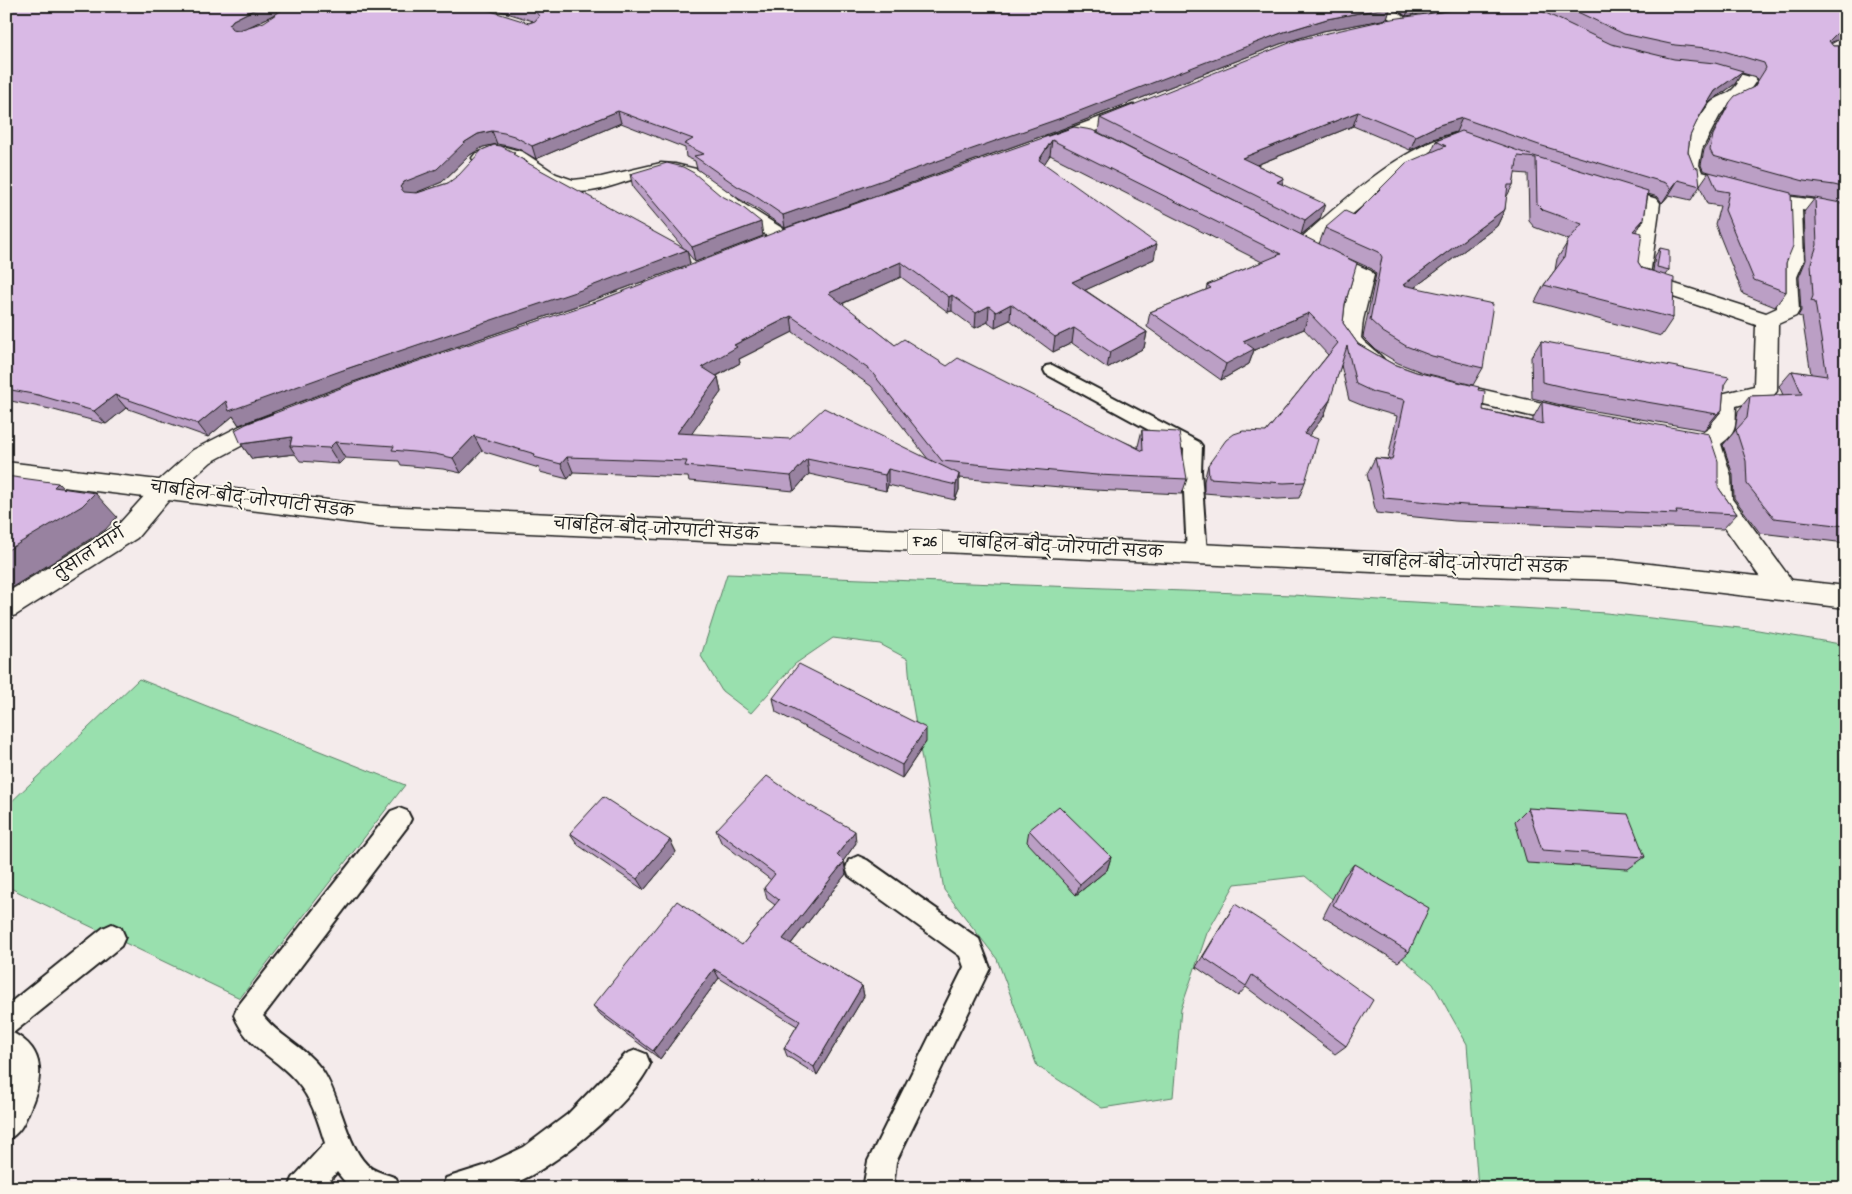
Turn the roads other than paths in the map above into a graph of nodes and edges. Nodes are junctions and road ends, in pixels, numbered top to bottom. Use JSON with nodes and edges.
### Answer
{"nodes":[{"id":1,"x":1379,"y":6,"type":"edge"},
{"id":2,"x":1378,"y":28,"type":"edge"},
{"id":3,"x":1683,"y":67,"type":"edge"},
{"id":4,"x":1150,"y":103,"type":"edge"},
{"id":5,"x":1069,"y":135,"type":"junction"},
{"id":6,"x":1102,"y":142,"type":"edge"},
{"id":7,"x":1032,"y":148,"type":"edge"},
{"id":8,"x":1481,"y":149,"type":"edge"},
{"id":9,"x":468,"y":168,"type":"edge"},
{"id":10,"x":1594,"y":186,"type":"edge"},
{"id":11,"x":1792,"y":203,"type":"junction"},
{"id":12,"x":1846,"y":213,"type":"edge"},
{"id":13,"x":765,"y":244,"type":"edge"},
{"id":14,"x":1766,"y":321,"type":"junction"},
{"id":15,"x":1052,"y":370,"type":"dead end"},
{"id":16,"x":1393,"y":372,"type":"edge"},
{"id":17,"x":1426,"y":384,"type":"edge"},
{"id":18,"x":292,"y":415,"type":"edge"},
{"id":19,"x":1593,"y":421,"type":"edge"},
{"id":20,"x":6,"y":471,"type":"edge"},
{"id":21,"x":165,"y":489,"type":"junction"},
{"id":22,"x":1197,"y":554,"type":"junction"},
{"id":23,"x":1784,"y":589,"type":"junction"},
{"id":24,"x":1846,"y":597,"type":"edge"},
{"id":25,"x":6,"y":607,"type":"edge"},
{"id":26,"x":399,"y":820,"type":"dead end"},
{"id":27,"x":858,"y":868,"type":"dead end"},
{"id":28,"x":112,"y":937,"type":"dead end"},
{"id":29,"x":6,"y":1023,"type":"edge"},
{"id":30,"x":6,"y":1044,"type":"edge"},
{"id":31,"x":636,"y":1064,"type":"dead end"},
{"id":32,"x":6,"y":1126,"type":"edge"},
{"id":33,"x":339,"y":1149,"type":"junction"},
{"id":34,"x":303,"y":1188,"type":"edge"},
{"id":35,"x":386,"y":1188,"type":"edge"},
{"id":36,"x":456,"y":1188,"type":"edge"},
{"id":37,"x":878,"y":1188,"type":"edge"}],
"edges":[{"from":1,"to":2,"type":"street"},
{"from":3,"to":11,"type":"street"},
{"from":4,"to":5,"type":"street"},
{"from":5,"to":6,"type":"street"},
{"from":5,"to":7,"type":"street"},
{"from":8,"to":16,"type":"street"},
{"from":9,"to":13,"type":"street"},
{"from":10,"to":14,"type":"street"},
{"from":11,"to":12,"type":"street"},
{"from":11,"to":14,"type":"street"},
{"from":14,"to":23,"type":"street"},
{"from":15,"to":22,"type":"lane"},
{"from":17,"to":19,"type":"street"},
{"from":18,"to":21,"type":"street","name":"तुसाल मार्ग"},
{"from":20,"to":21,"type":"street","name":"चाबहिल-बौद्-जोरपाटी सडक","number":"F26"},
{"from":21,"to":22,"type":"street","name":"चाबहिल-बौद्-जोरपाटी सडक","number":"F26"},
{"from":21,"to":25,"type":"street","name":"तुसाल मार्ग"},
{"from":22,"to":23,"type":"street","name":"चाबहिल-बौद्-जोरपाटी सडक","number":"F26"},
{"from":23,"to":24,"type":"street","name":"चाबहिल-बौद्-जोरपाटी सडक","number":"F26"},
{"from":26,"to":33,"type":"lane"},
{"from":27,"to":37,"type":"lane"},
{"from":28,"to":29,"type":"lane"},
{"from":30,"to":32,"type":"lane"},
{"from":31,"to":36,"type":"lane"},
{"from":33,"to":34,"type":"lane"},
{"from":33,"to":35,"type":"lane"}]}
